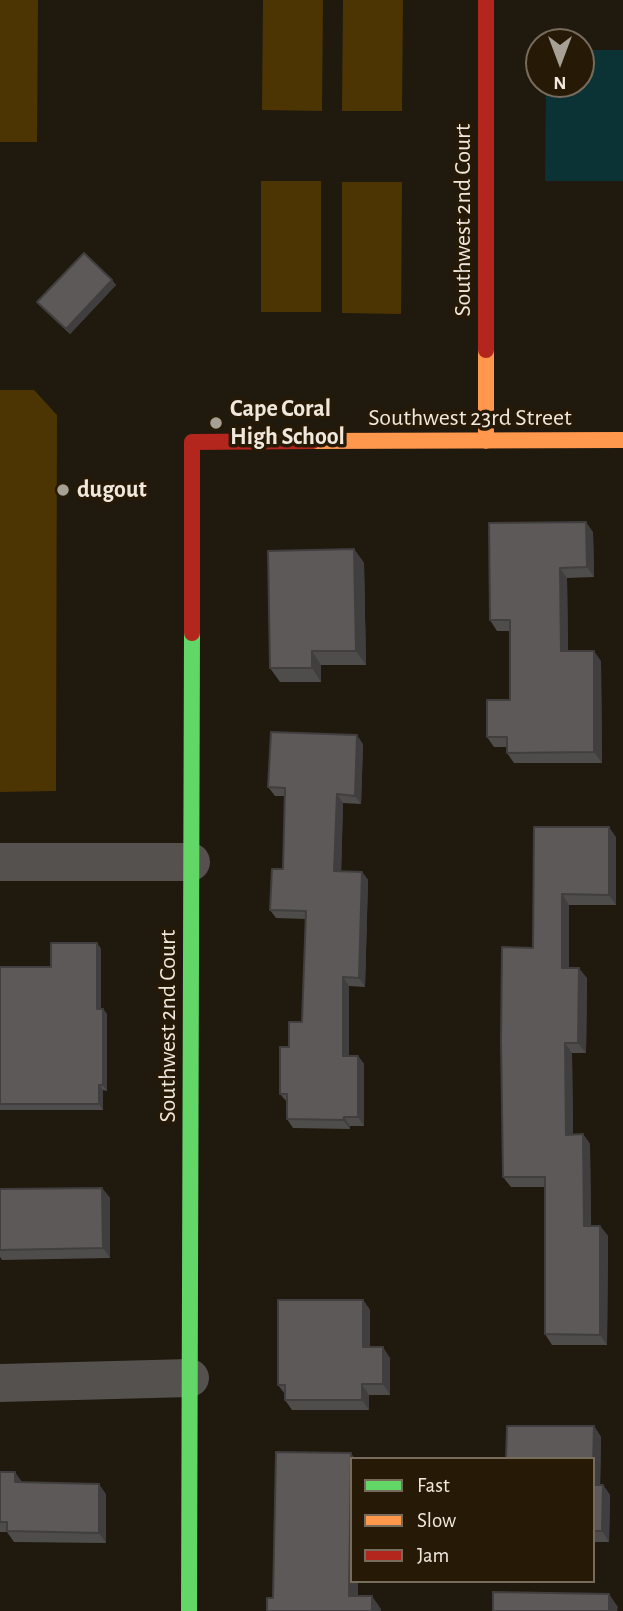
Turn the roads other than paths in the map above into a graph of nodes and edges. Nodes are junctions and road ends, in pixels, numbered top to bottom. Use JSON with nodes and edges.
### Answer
{"nodes":[{"id":1,"x":486,"y":0,"type":"edge"},
{"id":2,"x":623,"y":440,"type":"edge"},
{"id":3,"x":486,"y":441,"type":"junction"},
{"id":4,"x":192,"y":442,"type":"joint"},
{"id":5,"x":0,"y":862,"type":"edge"},
{"id":6,"x":191,"y":862,"type":"junction"},
{"id":7,"x":190,"y":1378,"type":"junction"},
{"id":8,"x":0,"y":1383,"type":"edge"},
{"id":9,"x":189,"y":1611,"type":"edge"}],
"edges":[{"from":1,"to":3,"type":"street","name":"Southwest 2nd Court"},
{"from":2,"to":3,"type":"street","name":"Southwest 23rd Street"},
{"from":3,"to":4,"type":"street","name":"Southwest 23rd Street"},
{"from":4,"to":6,"type":"street","name":"Southwest 2nd Court"},
{"from":5,"to":6,"type":"street"},
{"from":6,"to":7,"type":"street","name":"Southwest 2nd Court"},
{"from":7,"to":8,"type":"street"},
{"from":7,"to":9,"type":"street","name":"Southwest 2nd Court"}]}
